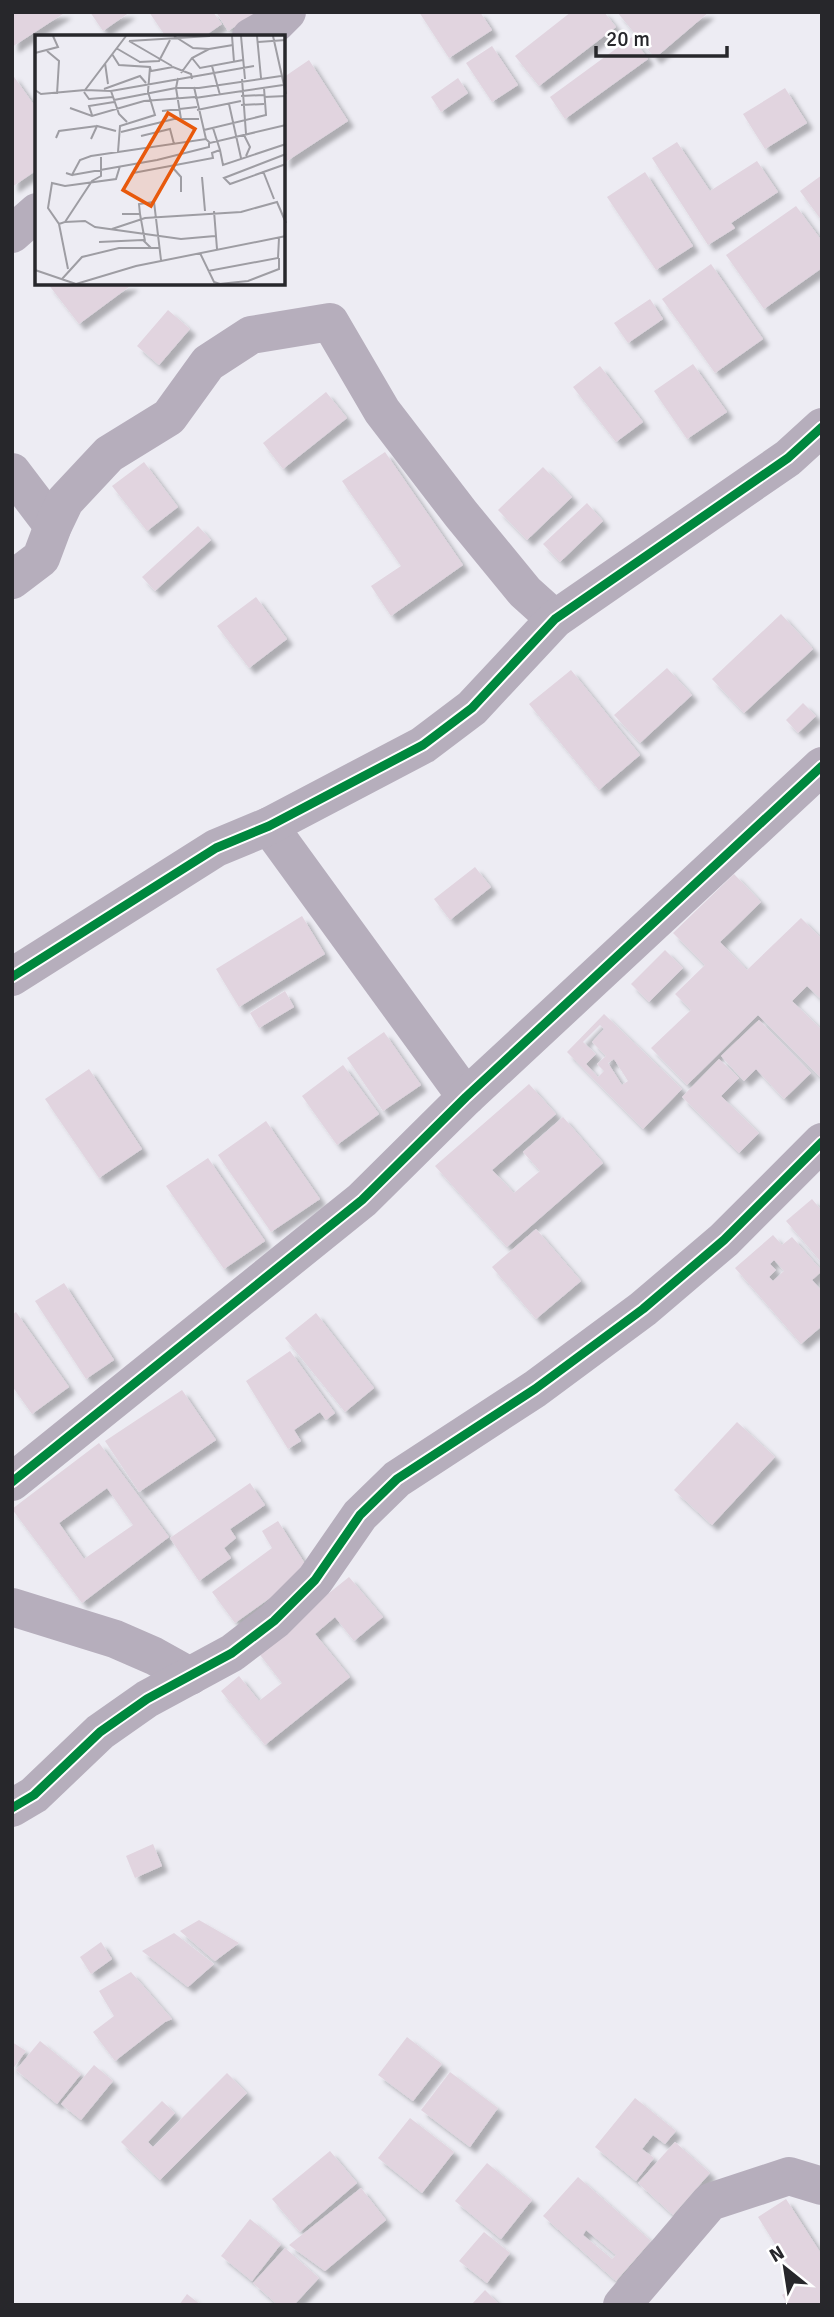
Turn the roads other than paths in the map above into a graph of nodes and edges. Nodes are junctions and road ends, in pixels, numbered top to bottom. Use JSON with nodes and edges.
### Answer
{"nodes":[{"id":1,"x":287,"y":12,"type":"edge"},
{"id":2,"x":255,"y":35,"type":"edge"},
{"id":3,"x":35,"y":214,"type":"edge"},
{"id":4,"x":12,"y":234,"type":"edge"},
{"id":5,"x":818,"y":438,"type":"edge"},
{"id":6,"x":12,"y":472,"type":"edge"},
{"id":7,"x":53,"y":526,"type":"junction"},
{"id":8,"x":12,"y":580,"type":"edge"},
{"id":9,"x":555,"y":619,"type":"junction"},
{"id":10,"x":822,"y":766,"type":"edge"},
{"id":11,"x":269,"y":826,"type":"junction"},
{"id":12,"x":12,"y":977,"type":"edge"},
{"id":13,"x":466,"y":1097,"type":"junction"},
{"id":14,"x":822,"y":1142,"type":"edge"},
{"id":15,"x":822,"y":1182,"type":"edge"},
{"id":16,"x":777,"y":1186,"type":"junction"},
{"id":17,"x":12,"y":1482,"type":"edge"},
{"id":18,"x":12,"y":1607,"type":"edge"},
{"id":19,"x":190,"y":1676,"type":"junction"},
{"id":20,"x":12,"y":1808,"type":"edge"},
{"id":21,"x":822,"y":2186,"type":"edge"},
{"id":22,"x":622,"y":2305,"type":"edge"}],
"edges":[{"from":1,"to":2,"type":"street"},
{"from":3,"to":4,"type":"street"},
{"from":5,"to":9,"type":"street"},
{"from":6,"to":7,"type":"street"},
{"from":7,"to":8,"type":"street"},
{"from":7,"to":9,"type":"street"},
{"from":9,"to":11,"type":"street"},
{"from":10,"to":13,"type":"street"},
{"from":11,"to":12,"type":"street"},
{"from":11,"to":13,"type":"street"},
{"from":13,"to":17,"type":"street"},
{"from":14,"to":16,"type":"street"},
{"from":15,"to":16,"type":"street"},
{"from":16,"to":19,"type":"street"},
{"from":18,"to":19,"type":"street"},
{"from":19,"to":20,"type":"street"},
{"from":21,"to":22,"type":"street"}]}
